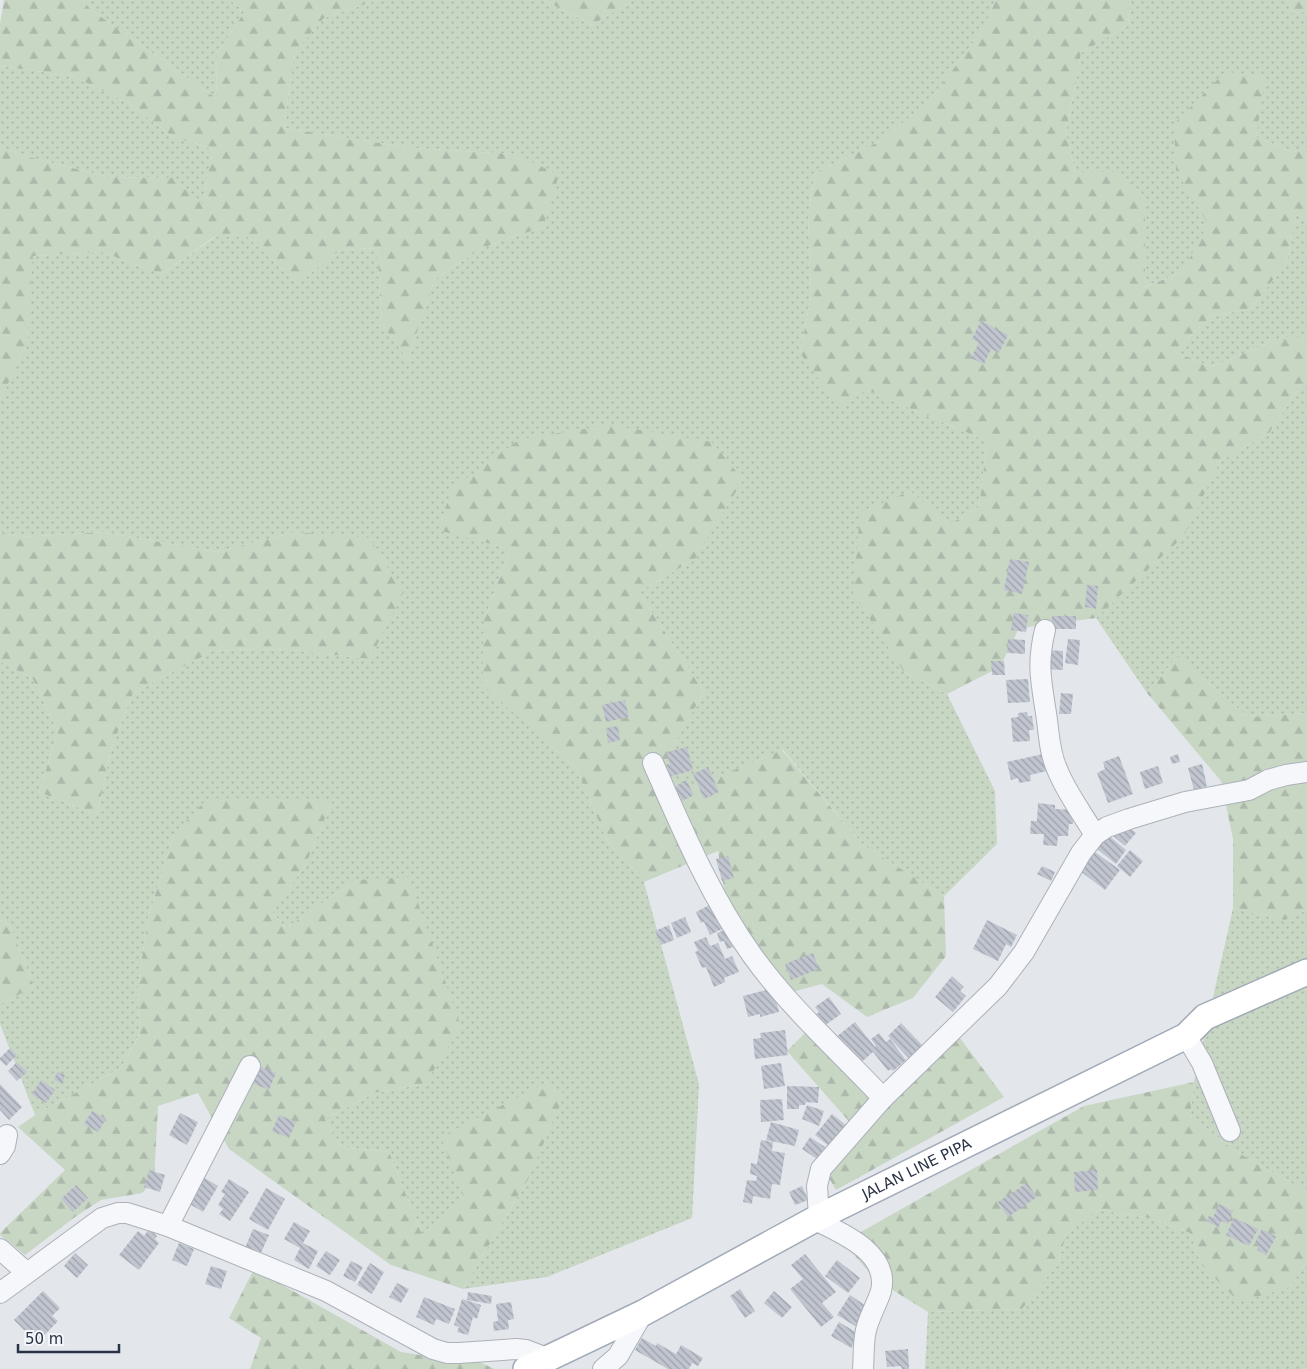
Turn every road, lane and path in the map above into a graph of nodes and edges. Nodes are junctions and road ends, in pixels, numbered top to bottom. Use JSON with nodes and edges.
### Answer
{"nodes":[{"id":1,"x":1045,"y":630,"type":"dead end"},
{"id":2,"x":652,"y":763,"type":"dead end"},
{"id":3,"x":1307,"y":772,"type":"edge"},
{"id":4,"x":1094,"y":835,"type":"junction"},
{"id":5,"x":1307,"y":972,"type":"edge"},
{"id":6,"x":1186,"y":1036,"type":"junction"},
{"id":7,"x":250,"y":1066,"type":"dead end"},
{"id":8,"x":883,"y":1098,"type":"junction"},
{"id":9,"x":1230,"y":1131,"type":"dead end"},
{"id":10,"x":7,"y":1135,"type":"dead end"},
{"id":11,"x":0,"y":1154,"type":"edge"},
{"id":12,"x":817,"y":1219,"type":"junction"},
{"id":13,"x":168,"y":1226,"type":"junction"},
{"id":14,"x":0,"y":1249,"type":"edge"},
{"id":15,"x":27,"y":1274,"type":"junction"},
{"id":16,"x":0,"y":1293,"type":"edge"},
{"id":17,"x":643,"y":1313,"type":"junction"},
{"id":18,"x":537,"y":1364,"type":"edge"},
{"id":19,"x":603,"y":1369,"type":"edge"},
{"id":20,"x":863,"y":1369,"type":"edge"}],
"edges":[{"from":1,"to":4,"type":"street"},
{"from":2,"to":8,"type":"street"},
{"from":3,"to":4,"type":"street"},
{"from":4,"to":8,"type":"street"},
{"from":5,"to":6,"type":"main road","name":"JALAN LINE PIPA"},
{"from":6,"to":9,"type":"street"},
{"from":6,"to":12,"type":"main road","name":"JALAN LINE PIPA"},
{"from":7,"to":13,"type":"street"},
{"from":8,"to":12,"type":"street"},
{"from":10,"to":11,"type":"street"},
{"from":12,"to":17,"type":"main road","name":"JALAN LINE PIPA"},
{"from":12,"to":20,"type":"street"},
{"from":13,"to":15,"type":"street"},
{"from":13,"to":18,"type":"street"},
{"from":14,"to":15,"type":"street"},
{"from":15,"to":16,"type":"street"},
{"from":17,"to":18,"type":"main road","name":"JALAN LINE PIPA"},
{"from":17,"to":19,"type":"street"}]}
